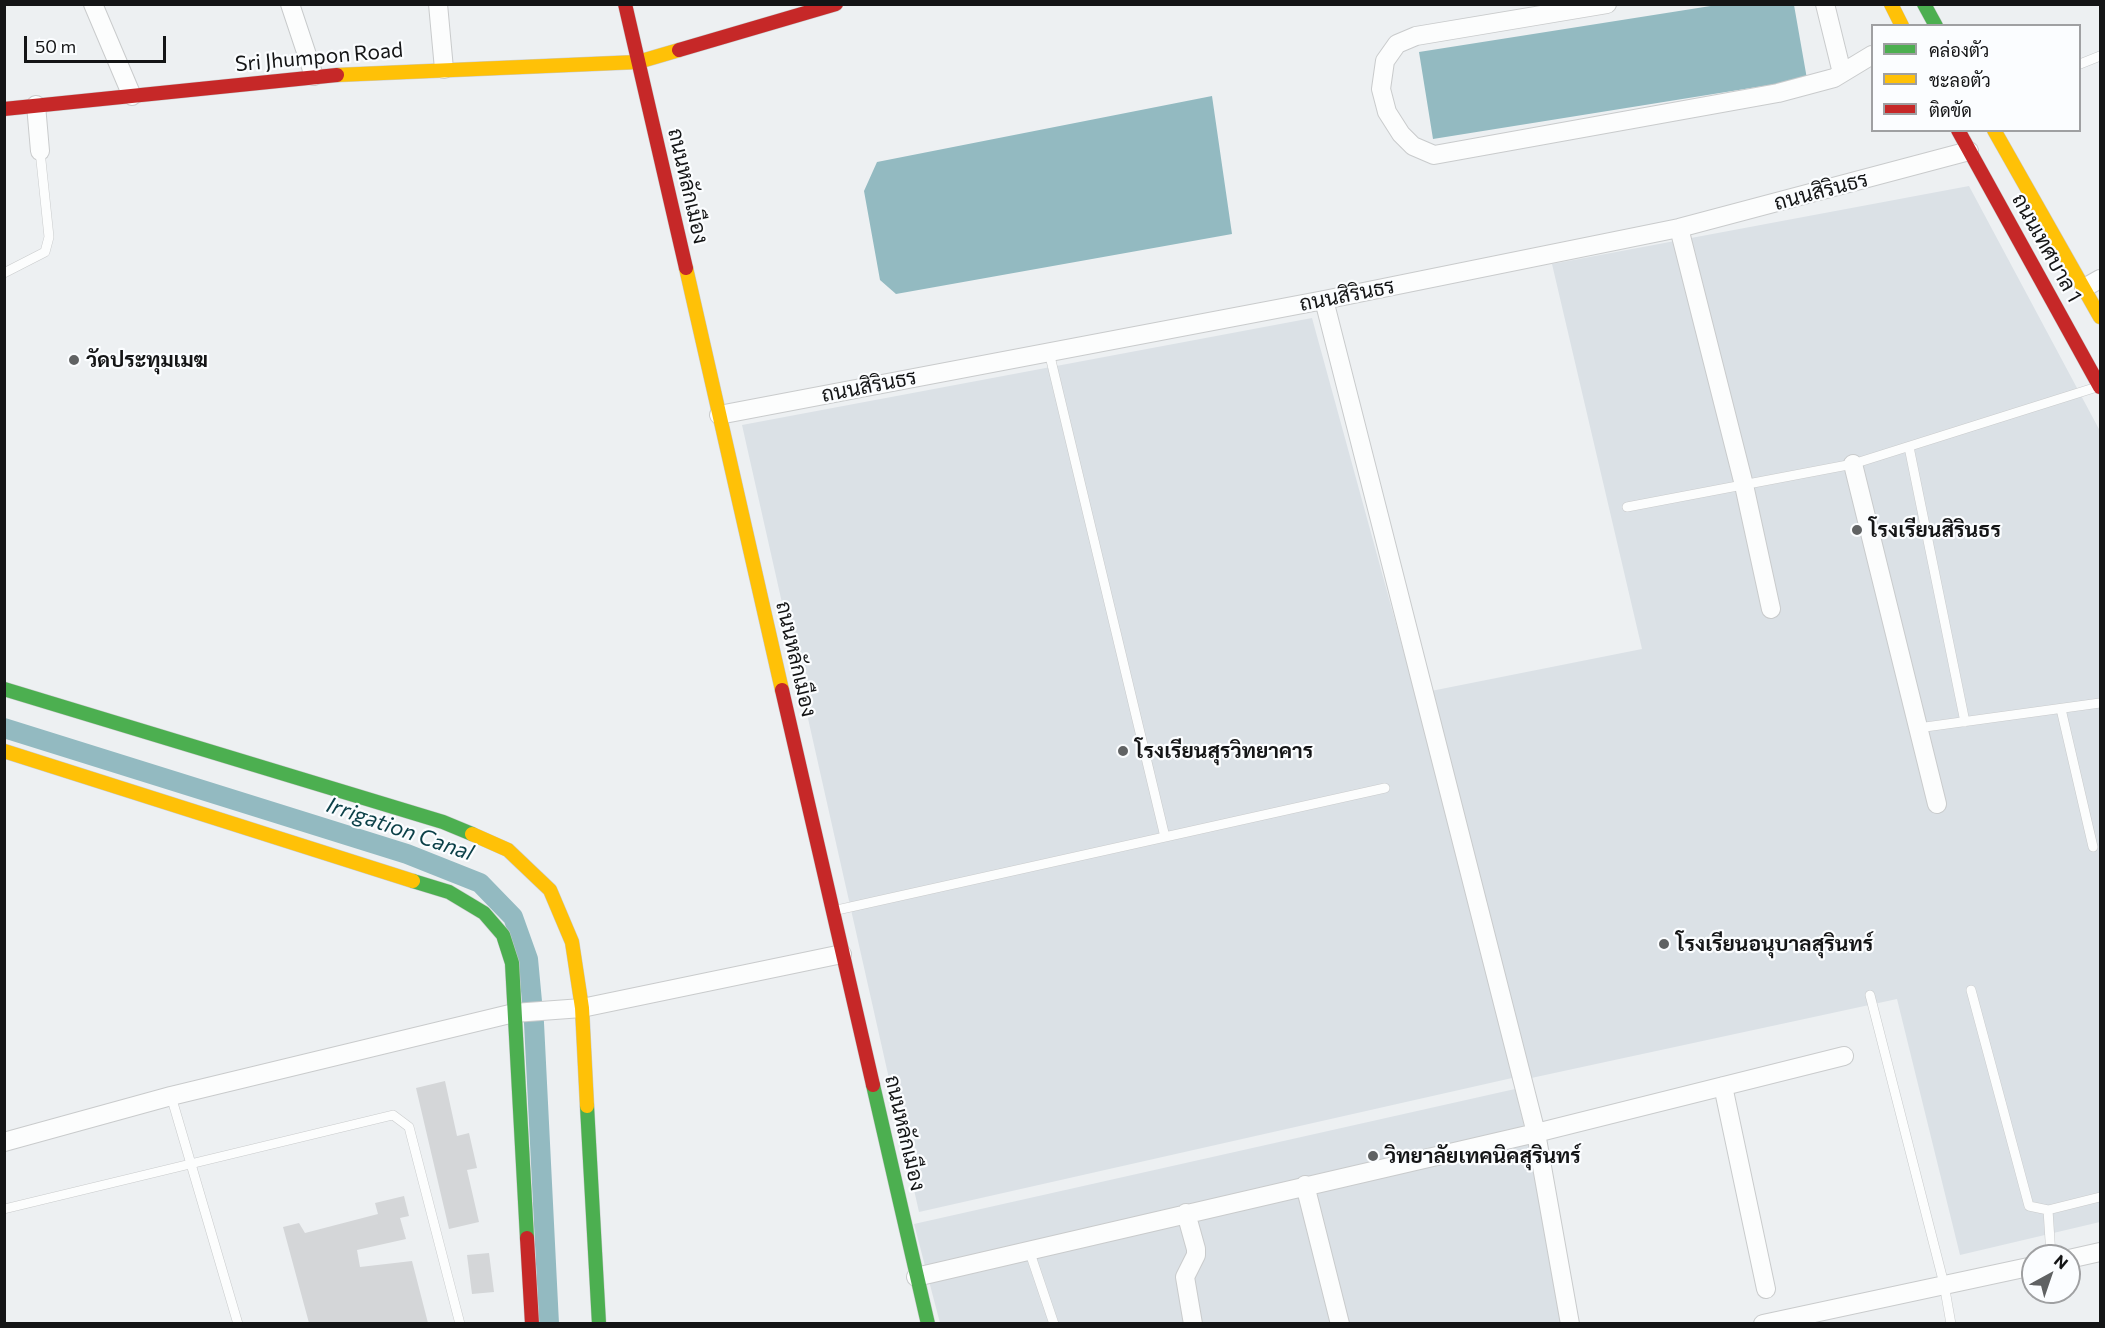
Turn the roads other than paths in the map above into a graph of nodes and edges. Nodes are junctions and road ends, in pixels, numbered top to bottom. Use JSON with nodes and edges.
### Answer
{"nodes":[{"id":1,"x":93,"y":4,"type":"edge"},
{"id":2,"x":290,"y":4,"type":"edge"},
{"id":3,"x":438,"y":4,"type":"edge"},
{"id":4,"x":625,"y":4,"type":"edge"},
{"id":5,"x":836,"y":4,"type":"edge"},
{"id":6,"x":1607,"y":4,"type":"edge"},
{"id":7,"x":1825,"y":4,"type":"edge"},
{"id":8,"x":1891,"y":4,"type":"edge"},
{"id":9,"x":1924,"y":4,"type":"edge"},
{"id":10,"x":1901,"y":24,"type":"edge"},
{"id":11,"x":1935,"y":24,"type":"edge"},
{"id":12,"x":1871,"y":56,"type":"edge"},
{"id":13,"x":2100,"y":56,"type":"edge"},
{"id":14,"x":638,"y":62,"type":"junction"},
{"id":15,"x":2081,"y":63,"type":"edge"},
{"id":16,"x":444,"y":69,"type":"junction"},
{"id":17,"x":1842,"y":73,"type":"junction"},
{"id":18,"x":314,"y":76,"type":"junction"},
{"id":19,"x":132,"y":96,"type":"junction"},
{"id":20,"x":36,"y":105,"type":"junction"},
{"id":21,"x":4,"y":109,"type":"edge"},
{"id":22,"x":1959,"y":132,"type":"edge"},
{"id":23,"x":1995,"y":132,"type":"edge"},
{"id":24,"x":40,"y":151,"type":"joint"},
{"id":25,"x":1969,"y":151,"type":"junction"},
{"id":26,"x":1679,"y":228,"type":"junction"},
{"id":27,"x":4,"y":273,"type":"edge"},
{"id":28,"x":2100,"y":279,"type":"edge"},
{"id":29,"x":2084,"y":288,"type":"junction"},
{"id":30,"x":1324,"y":300,"type":"junction"},
{"id":31,"x":2100,"y":317,"type":"edge"},
{"id":32,"x":1049,"y":352,"type":"junction"},
{"id":33,"x":2100,"y":386,"type":"edge"},
{"id":34,"x":719,"y":415,"type":"junction"},
{"id":35,"x":1909,"y":447,"type":"junction"},
{"id":36,"x":1853,"y":464,"type":"junction"},
{"id":37,"x":1744,"y":485,"type":"junction"},
{"id":38,"x":1627,"y":507,"type":"dead end"},
{"id":39,"x":1771,"y":609,"type":"dead end"},
{"id":40,"x":4,"y":689,"type":"edge"},
{"id":41,"x":2100,"y":703,"type":"edge"},
{"id":42,"x":2061,"y":709,"type":"junction"},
{"id":43,"x":1965,"y":722,"type":"junction"},
{"id":44,"x":1918,"y":728,"type":"junction"},
{"id":45,"x":4,"y":751,"type":"edge"},
{"id":46,"x":1385,"y":788,"type":"dead end"},
{"id":47,"x":1937,"y":804,"type":"dead end"},
{"id":48,"x":1166,"y":837,"type":"junction"},
{"id":49,"x":2093,"y":847,"type":"dead end"},
{"id":50,"x":832,"y":911,"type":"junction"},
{"id":51,"x":842,"y":954,"type":"junction"},
{"id":52,"x":1971,"y":990,"type":"dead end"},
{"id":53,"x":1870,"y":995,"type":"dead end"},
{"id":54,"x":582,"y":1008,"type":"junction"},
{"id":55,"x":514,"y":1013,"type":"junction"},
{"id":56,"x":1844,"y":1056,"type":"dead end"},
{"id":57,"x":1723,"y":1086,"type":"junction"},
{"id":58,"x":171,"y":1096,"type":"junction"},
{"id":59,"x":1536,"y":1133,"type":"junction"},
{"id":60,"x":4,"y":1143,"type":"edge"},
{"id":61,"x":190,"y":1162,"type":"junction"},
{"id":62,"x":1305,"y":1185,"type":"junction"},
{"id":63,"x":2100,"y":1197,"type":"edge"},
{"id":64,"x":4,"y":1209,"type":"edge"},
{"id":65,"x":2048,"y":1210,"type":"junction"},
{"id":66,"x":1186,"y":1213,"type":"junction"},
{"id":67,"x":2050,"y":1244,"type":"edge"},
{"id":68,"x":1029,"y":1250,"type":"junction"},
{"id":69,"x":2100,"y":1252,"type":"edge"},
{"id":70,"x":2081,"y":1256,"type":"edge"},
{"id":71,"x":2021,"y":1268,"type":"edge"},
{"id":72,"x":916,"y":1277,"type":"junction"},
{"id":73,"x":1944,"y":1284,"type":"junction"},
{"id":74,"x":1766,"y":1289,"type":"dead end"},
{"id":75,"x":1820,"y":1317,"type":"edge"},
{"id":76,"x":238,"y":1323,"type":"edge"},
{"id":77,"x":460,"y":1323,"type":"edge"},
{"id":78,"x":532,"y":1323,"type":"edge"},
{"id":79,"x":599,"y":1323,"type":"edge"},
{"id":80,"x":928,"y":1323,"type":"edge"},
{"id":81,"x":1054,"y":1323,"type":"edge"},
{"id":82,"x":1193,"y":1323,"type":"edge"},
{"id":83,"x":1340,"y":1323,"type":"edge"},
{"id":84,"x":1570,"y":1323,"type":"edge"},
{"id":85,"x":1763,"y":1323,"type":"edge"},
{"id":86,"x":1952,"y":1323,"type":"edge"}],
"edges":[{"from":1,"to":19,"type":"street"},
{"from":2,"to":18,"type":"street"},
{"from":3,"to":16,"type":"street"},
{"from":4,"to":14,"type":"street","name":"ถนนหลักเมือง"},
{"from":5,"to":14,"type":"street","name":"Sri Jhumpon Road"},
{"from":6,"to":17,"type":"street"},
{"from":7,"to":17,"type":"street"},
{"from":8,"to":10,"type":"street"},
{"from":9,"to":11,"type":"street"},
{"from":12,"to":17,"type":"street"},
{"from":13,"to":15,"type":"lane"},
{"from":14,"to":16,"type":"street","name":"Sri Jhumpon Road"},
{"from":14,"to":34,"type":"street","name":"ถนนหลักเมือง"},
{"from":16,"to":18,"type":"street","name":"Sri Jhumpon Road"},
{"from":18,"to":19,"type":"street","name":"Sri Jhumpon Road"},
{"from":19,"to":20,"type":"street","name":"Sri Jhumpon Road"},
{"from":20,"to":21,"type":"street","name":"Sri Jhumpon Road"},
{"from":20,"to":24,"type":"street"},
{"from":22,"to":25,"type":"street","name":"ถนนเทศบาล 1"},
{"from":23,"to":29,"type":"street","name":"ถนนเทศบาล 1"},
{"from":24,"to":27,"type":"lane"},
{"from":25,"to":26,"type":"street","name":"ถนนสิรินธร"},
{"from":25,"to":33,"type":"street","name":"ถนนเทศบาล 1"},
{"from":26,"to":30,"type":"street","name":"ถนนสิรินธร"},
{"from":26,"to":37,"type":"street"},
{"from":28,"to":29,"type":"street"},
{"from":29,"to":31,"type":"street","name":"ถนนเทศบาล 1"},
{"from":30,"to":32,"type":"street","name":"ถนนสิรินธร"},
{"from":30,"to":59,"type":"street"},
{"from":32,"to":34,"type":"street","name":"ถนนสิรินธร"},
{"from":32,"to":48,"type":"lane"},
{"from":33,"to":35,"type":"lane"},
{"from":34,"to":50,"type":"street","name":"ถนนหลักเมือง"},
{"from":35,"to":36,"type":"lane"},
{"from":35,"to":43,"type":"lane"},
{"from":36,"to":37,"type":"lane"},
{"from":36,"to":44,"type":"street"},
{"from":37,"to":38,"type":"lane"},
{"from":37,"to":39,"type":"street"},
{"from":40,"to":54,"type":"street"},
{"from":41,"to":42,"type":"lane"},
{"from":42,"to":43,"type":"lane"},
{"from":42,"to":49,"type":"lane"},
{"from":43,"to":44,"type":"lane"},
{"from":44,"to":47,"type":"street"},
{"from":45,"to":55,"type":"street"},
{"from":46,"to":48,"type":"lane"},
{"from":48,"to":50,"type":"lane"},
{"from":50,"to":51,"type":"street","name":"ถนนหลักเมือง"},
{"from":51,"to":54,"type":"street"},
{"from":51,"to":72,"type":"street","name":"ถนนหลักเมือง"},
{"from":52,"to":65,"type":"lane"},
{"from":53,"to":73,"type":"lane"},
{"from":54,"to":55,"type":"street"},
{"from":54,"to":79,"type":"street"},
{"from":55,"to":58,"type":"street"},
{"from":55,"to":78,"type":"street"},
{"from":56,"to":57,"type":"street"},
{"from":57,"to":59,"type":"street"},
{"from":57,"to":74,"type":"street"},
{"from":58,"to":60,"type":"street"},
{"from":58,"to":61,"type":"lane"},
{"from":59,"to":62,"type":"street"},
{"from":59,"to":84,"type":"street"},
{"from":61,"to":64,"type":"lane"},
{"from":61,"to":76,"type":"lane"},
{"from":61,"to":77,"type":"lane"},
{"from":62,"to":66,"type":"street"},
{"from":62,"to":83,"type":"street"},
{"from":63,"to":65,"type":"lane"},
{"from":65,"to":67,"type":"lane"},
{"from":66,"to":68,"type":"street"},
{"from":66,"to":82,"type":"street"},
{"from":68,"to":72,"type":"street"},
{"from":68,"to":81,"type":"lane"},
{"from":69,"to":70,"type":"street"},
{"from":71,"to":73,"type":"street"},
{"from":72,"to":80,"type":"street","name":"ถนนหลักเมือง"},
{"from":73,"to":75,"type":"street"},
{"from":73,"to":86,"type":"lane"},
{"from":75,"to":85,"type":"street"}]}
